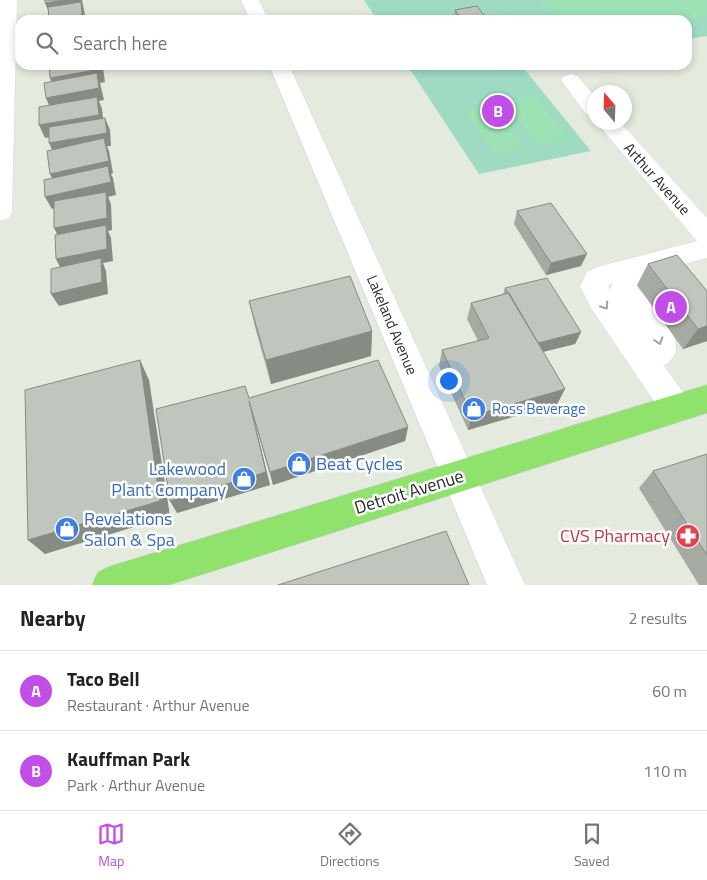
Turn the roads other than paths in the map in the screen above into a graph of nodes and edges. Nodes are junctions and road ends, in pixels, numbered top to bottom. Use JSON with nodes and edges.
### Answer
{"nodes":[{"id":1,"x":8,"y":0,"type":"edge"},
{"id":2,"x":250,"y":0,"type":"edge"},
{"id":3,"x":257,"y":15,"type":"edge"},
{"id":4,"x":281,"y":70,"type":"edge"},
{"id":5,"x":571,"y":80,"type":"dead end"},
{"id":6,"x":587,"y":99,"type":"edge"},
{"id":7,"x":614,"y":130,"type":"edge"},
{"id":8,"x":0,"y":212,"type":"edge"},
{"id":9,"x":707,"y":235,"type":"edge"},
{"id":10,"x":707,"y":248,"type":"edge"},
{"id":11,"x":692,"y":404,"type":"edge"},
{"id":12,"x":457,"y":477,"type":"junction"},
{"id":13,"x":111,"y":585,"type":"edge"},
{"id":14,"x":506,"y":585,"type":"edge"}],
"edges":[{"from":1,"to":8,"type":"street"},
{"from":2,"to":3,"type":"street"},
{"from":4,"to":12,"type":"street","name":"Lakeland Avenue"},
{"from":5,"to":6,"type":"street"},
{"from":7,"to":9,"type":"street","name":"Arthur Avenue"},
{"from":10,"to":11,"type":"street","one_way":true},
{"from":11,"to":12,"type":"main road","name":"Detroit Avenue"},
{"from":12,"to":13,"type":"main road","name":"Detroit Avenue"},
{"from":12,"to":14,"type":"street","name":"Lakeland Avenue"}]}
